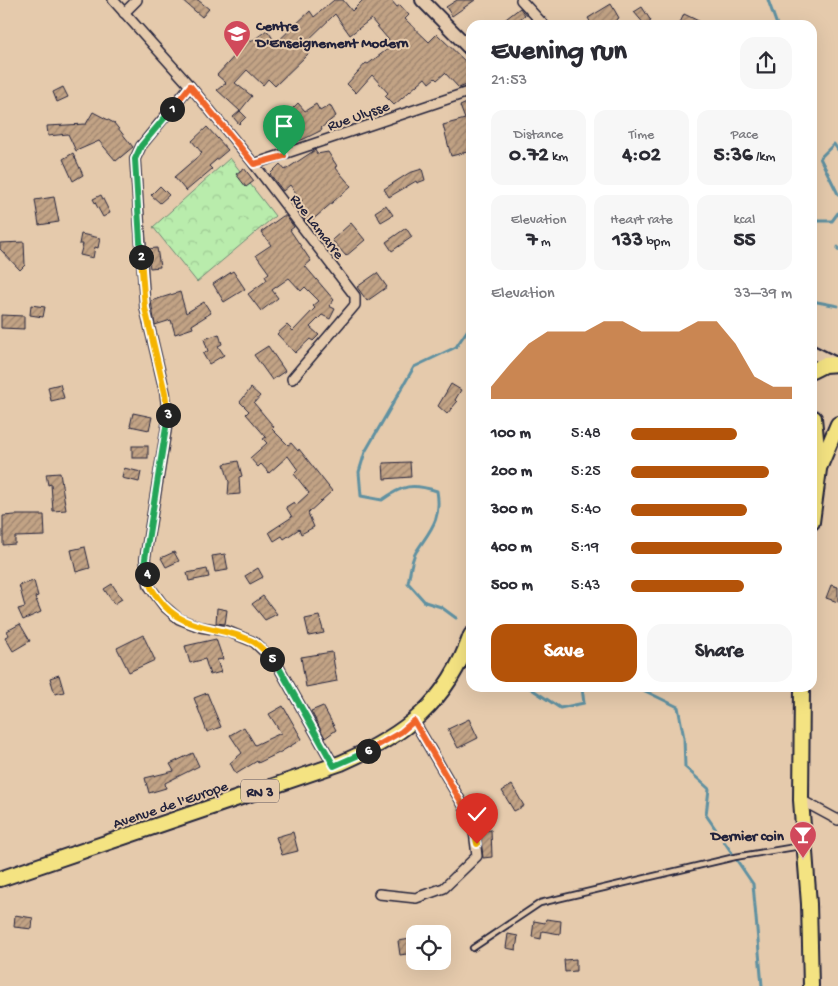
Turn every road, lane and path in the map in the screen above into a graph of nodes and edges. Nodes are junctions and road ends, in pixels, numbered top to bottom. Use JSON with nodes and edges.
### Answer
{"nodes":[{"id":1,"x":113,"y":0,"type":"edge"},
{"id":2,"x":137,"y":0,"type":"edge"},
{"id":3,"x":422,"y":0,"type":"edge"},
{"id":4,"x":521,"y":0,"type":"edge"},
{"id":5,"x":124,"y":13,"type":"junction"},
{"id":6,"x":539,"y":20,"type":"edge"},
{"id":7,"x":466,"y":45,"type":"edge"},
{"id":8,"x":190,"y":86,"type":"junction"},
{"id":9,"x":466,"y":93,"type":"edge"},
{"id":10,"x":254,"y":164,"type":"junction"},
{"id":11,"x":817,"y":354,"type":"edge"},
{"id":12,"x":836,"y":364,"type":"edge"},
{"id":13,"x":817,"y":368,"type":"edge"},
{"id":14,"x":292,"y":379,"type":"dead end"},
{"id":15,"x":817,"y":419,"type":"edge"},
{"id":16,"x":838,"y":424,"type":"edge"},
{"id":17,"x":817,"y":452,"type":"edge"},
{"id":18,"x":819,"y":470,"type":"junction"},
{"id":19,"x":817,"y":485,"type":"edge"},
{"id":20,"x":466,"y":650,"type":"edge"},
{"id":21,"x":802,"y":692,"type":"edge"},
{"id":22,"x":414,"y":721,"type":"junction"},
{"id":23,"x":334,"y":766,"type":"junction"},
{"id":24,"x":801,"y":800,"type":"junction"},
{"id":25,"x":838,"y":820,"type":"edge"},
{"id":26,"x":805,"y":845,"type":"junction"},
{"id":27,"x":0,"y":880,"type":"edge"},
{"id":28,"x":380,"y":894,"type":"dead end"},
{"id":29,"x":473,"y":948,"type":"dead end"},
{"id":30,"x":811,"y":986,"type":"edge"}],
"edges":[{"from":1,"to":5,"type":"street","name":"Rue Lamarre"},
{"from":2,"to":5,"type":"street"},
{"from":3,"to":7,"type":"main road"},
{"from":4,"to":6,"type":"street"},
{"from":5,"to":8,"type":"street","name":"Rue Lamarre"},
{"from":8,"to":10,"type":"street","name":"Rue Lamarre"},
{"from":8,"to":23,"type":"street"},
{"from":9,"to":10,"type":"street","name":"Rue Ulysse"},
{"from":10,"to":14,"type":"street","name":"Rue Lamarre"},
{"from":11,"to":12,"type":"main road"},
{"from":12,"to":13,"type":"main road"},
{"from":15,"to":16,"type":"main road"},
{"from":16,"to":18,"type":"main road"},
{"from":17,"to":18,"type":"main road"},
{"from":18,"to":19,"type":"main road"},
{"from":20,"to":22,"type":"main road","name":"Avenue de l'Europe","number":"RN 3"},
{"from":21,"to":24,"type":"main road"},
{"from":22,"to":23,"type":"main road","name":"Avenue de l'Europe","number":"RN 3"},
{"from":22,"to":28,"type":"street"},
{"from":23,"to":27,"type":"main road","name":"Avenue de l'Europe","number":"RN 3"},
{"from":24,"to":25,"type":"street"},
{"from":24,"to":26,"type":"main road"},
{"from":26,"to":29,"type":"lane"},
{"from":26,"to":30,"type":"main road"}]}
